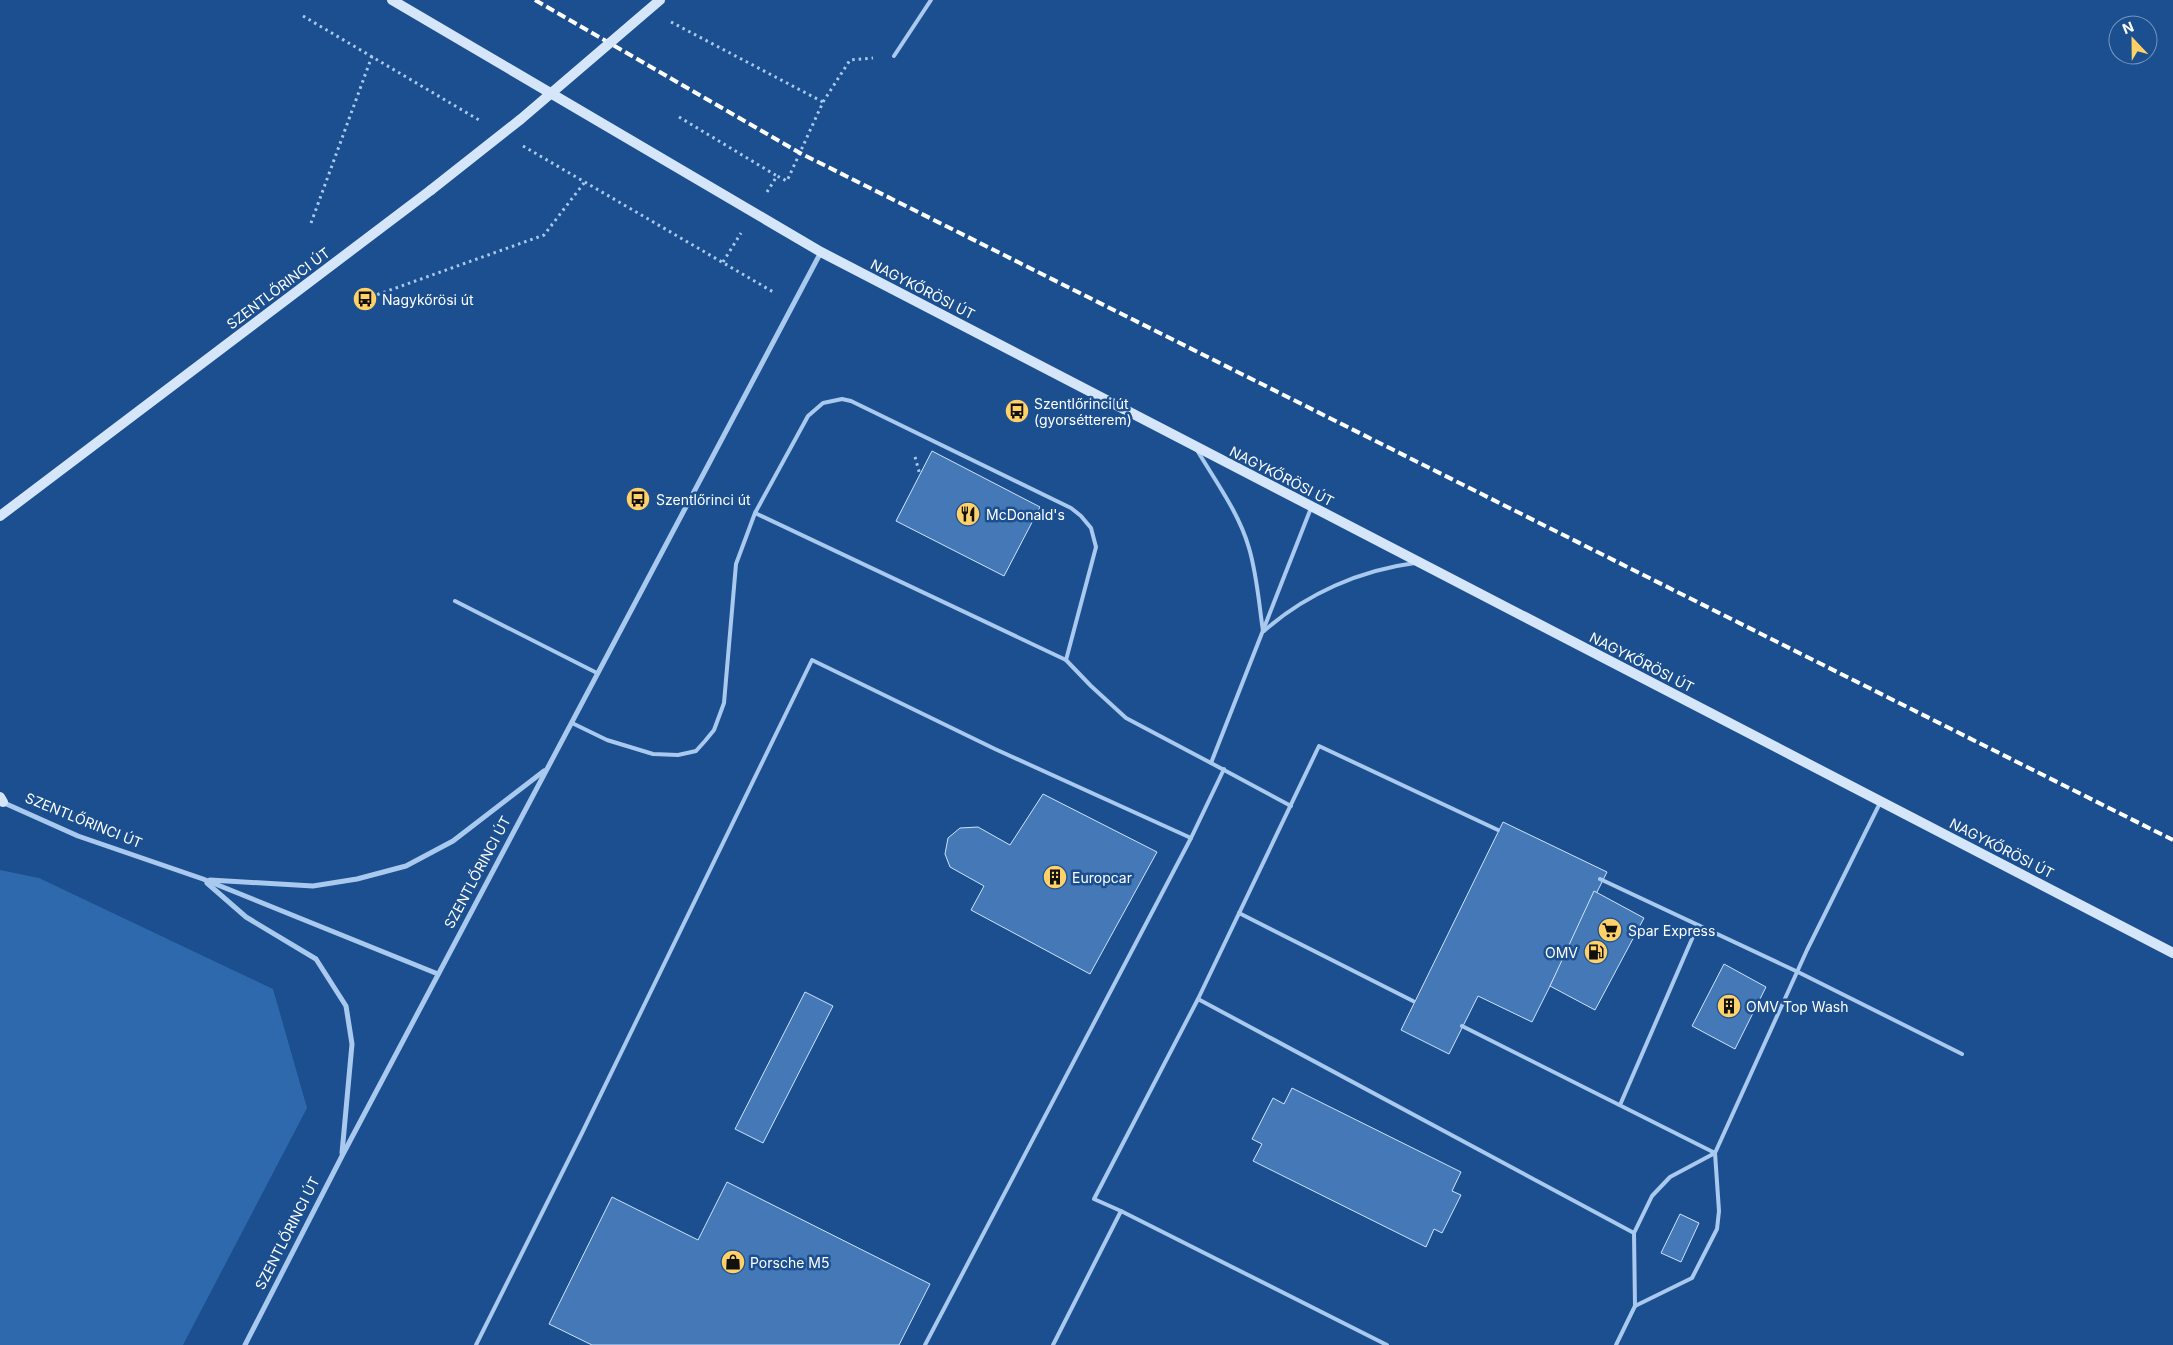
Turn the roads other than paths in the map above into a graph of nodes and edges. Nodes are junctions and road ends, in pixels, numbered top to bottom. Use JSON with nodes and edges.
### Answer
{"nodes":[{"id":1,"x":392,"y":0,"type":"edge"},
{"id":2,"x":660,"y":0,"type":"edge"},
{"id":3,"x":931,"y":0,"type":"edge"},
{"id":4,"x":894,"y":56,"type":"road end"},
{"id":5,"x":820,"y":252,"type":"junction"},
{"id":6,"x":1195,"y":446,"type":"junction"},
{"id":7,"x":1312,"y":506,"type":"junction"},
{"id":8,"x":755,"y":513,"type":"junction"},
{"id":9,"x":0,"y":516,"type":"edge"},
{"id":10,"x":1420,"y":562,"type":"junction"},
{"id":11,"x":455,"y":601,"type":"dead end"},
{"id":12,"x":1263,"y":632,"type":"junction"},
{"id":13,"x":1066,"y":660,"type":"junction"},
{"id":14,"x":597,"y":673,"type":"junction"},
{"id":15,"x":572,"y":723,"type":"junction"},
{"id":16,"x":1211,"y":763,"type":"junction"},
{"id":17,"x":546,"y":770,"type":"junction"},
{"id":18,"x":1224,"y":770,"type":"junction"},
{"id":19,"x":1,"y":800,"type":"edge"},
{"id":20,"x":1881,"y":801,"type":"junction"},
{"id":21,"x":1291,"y":806,"type":"junction"},
{"id":22,"x":1498,"y":830,"type":"dead end"},
{"id":23,"x":1191,"y":838,"type":"junction"},
{"id":24,"x":1600,"y":879,"type":"dead end"},
{"id":25,"x":203,"y":880,"type":"junction"},
{"id":26,"x":1239,"y":913,"type":"junction"},
{"id":27,"x":1698,"y":925,"type":"junction"},
{"id":28,"x":2173,"y":953,"type":"edge"},
{"id":29,"x":1798,"y":972,"type":"junction"},
{"id":30,"x":438,"y":974,"type":"junction"},
{"id":31,"x":1198,"y":999,"type":"junction"},
{"id":32,"x":1413,"y":1001,"type":"dead end"},
{"id":33,"x":1462,"y":1026,"type":"dead end"},
{"id":34,"x":1962,"y":1054,"type":"dead end"},
{"id":35,"x":1620,"y":1105,"type":"junction"},
{"id":36,"x":1715,"y":1153,"type":"junction"},
{"id":37,"x":342,"y":1156,"type":"junction"},
{"id":38,"x":1121,"y":1211,"type":"junction"},
{"id":39,"x":1634,"y":1233,"type":"junction"},
{"id":40,"x":1634,"y":1306,"type":"junction"},
{"id":41,"x":246,"y":1345,"type":"edge"},
{"id":42,"x":476,"y":1345,"type":"edge"},
{"id":43,"x":925,"y":1345,"type":"edge"},
{"id":44,"x":1053,"y":1345,"type":"edge"},
{"id":45,"x":1388,"y":1345,"type":"edge"},
{"id":46,"x":1616,"y":1345,"type":"edge"}],
"edges":[{"from":1,"to":5,"type":"main road","name":"NAGYKŐRÖSI ÚT"},
{"from":2,"to":9,"type":"main road","name":"SZENTLŐRINCI ÚT","bridge":true},
{"from":3,"to":4,"type":"lane"},
{"from":5,"to":6,"type":"main road","name":"NAGYKŐRÖSI ÚT"},
{"from":5,"to":14,"type":"street","name":"SZENTLŐRINCI ÚT"},
{"from":6,"to":7,"type":"main road","name":"NAGYKŐRÖSI ÚT"},
{"from":6,"to":12,"type":"lane"},
{"from":7,"to":10,"type":"main road","name":"NAGYKŐRÖSI ÚT"},
{"from":7,"to":12,"type":"lane"},
{"from":8,"to":13,"type":"lane"},
{"from":8,"to":13,"type":"lane"},
{"from":8,"to":15,"type":"lane"},
{"from":10,"to":12,"type":"lane"},
{"from":10,"to":20,"type":"main road","name":"NAGYKŐRÖSI ÚT"},
{"from":11,"to":14,"type":"lane"},
{"from":12,"to":16,"type":"lane"},
{"from":13,"to":16,"type":"lane"},
{"from":14,"to":15,"type":"street","name":"SZENTLŐRINCI ÚT"},
{"from":15,"to":17,"type":"street","name":"SZENTLŐRINCI ÚT"},
{"from":16,"to":18,"type":"lane"},
{"from":17,"to":25,"type":"street"},
{"from":17,"to":30,"type":"street","name":"SZENTLŐRINCI ÚT"},
{"from":18,"to":21,"type":"lane"},
{"from":18,"to":23,"type":"lane"},
{"from":19,"to":25,"type":"street","name":"SZENTLŐRINCI ÚT"},
{"from":20,"to":28,"type":"main road","name":"NAGYKŐRÖSI ÚT"},
{"from":20,"to":29,"type":"lane"},
{"from":21,"to":22,"type":"lane"},
{"from":21,"to":26,"type":"lane"},
{"from":23,"to":42,"type":"lane"},
{"from":23,"to":43,"type":"lane"},
{"from":24,"to":27,"type":"lane"},
{"from":25,"to":30,"type":"street","name":"SZENTLŐRINCI ÚT"},
{"from":25,"to":37,"type":"street"},
{"from":26,"to":31,"type":"lane"},
{"from":26,"to":32,"type":"lane"},
{"from":27,"to":29,"type":"lane"},
{"from":27,"to":35,"type":"lane"},
{"from":29,"to":34,"type":"lane"},
{"from":29,"to":36,"type":"lane"},
{"from":30,"to":37,"type":"street","name":"SZENTLŐRINCI ÚT"},
{"from":31,"to":38,"type":"lane"},
{"from":31,"to":39,"type":"lane"},
{"from":33,"to":35,"type":"lane"},
{"from":35,"to":36,"type":"lane"},
{"from":36,"to":39,"type":"lane"},
{"from":36,"to":40,"type":"lane"},
{"from":37,"to":41,"type":"street","name":"SZENTLŐRINCI ÚT"},
{"from":38,"to":44,"type":"lane"},
{"from":38,"to":45,"type":"lane"},
{"from":39,"to":40,"type":"lane"},
{"from":40,"to":46,"type":"lane"}]}
